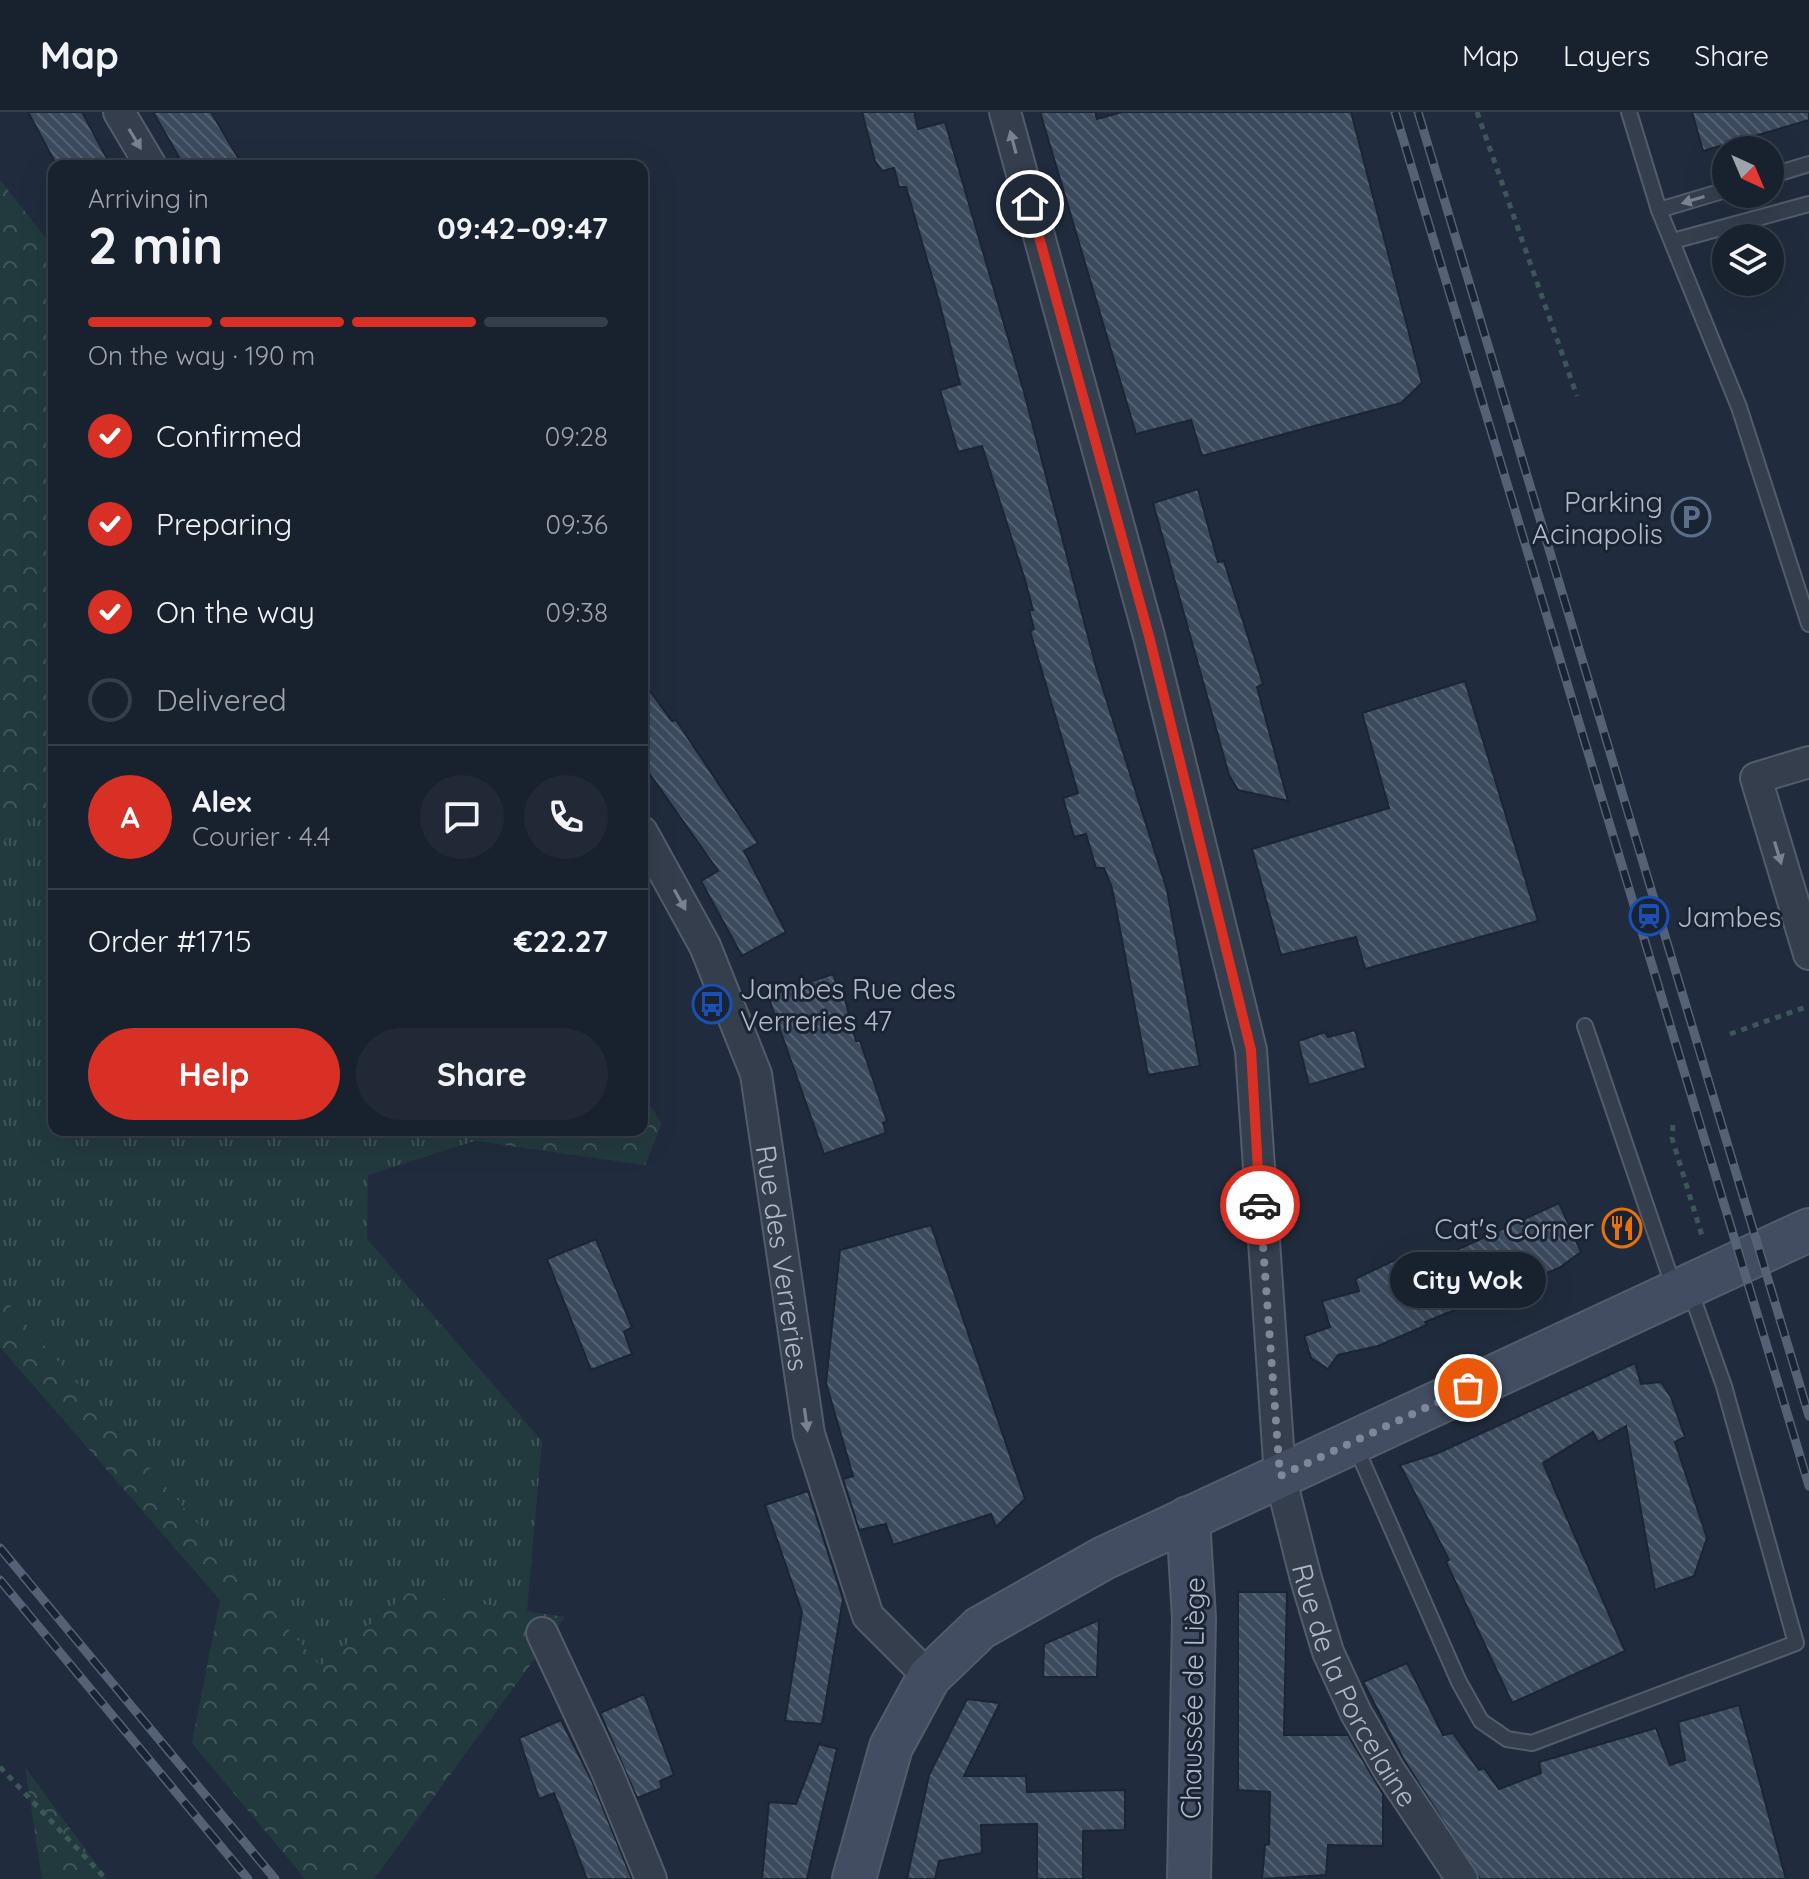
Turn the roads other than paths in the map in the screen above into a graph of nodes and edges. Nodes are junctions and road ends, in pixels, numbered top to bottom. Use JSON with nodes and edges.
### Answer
{"nodes":[{"id":1,"x":119,"y":112,"type":"edge"},
{"id":2,"x":1005,"y":112,"type":"edge"},
{"id":3,"x":1629,"y":112,"type":"edge"},
{"id":4,"x":147,"y":160,"type":"edge"},
{"id":5,"x":1809,"y":164,"type":"edge"},
{"id":6,"x":1784,"y":172,"type":"edge"},
{"id":7,"x":1712,"y":194,"type":"edge"},
{"id":8,"x":1809,"y":204,"type":"edge"},
{"id":9,"x":1659,"y":210,"type":"junction"},
{"id":10,"x":1673,"y":241,"type":"junction"},
{"id":11,"x":1809,"y":624,"type":"edge"},
{"id":12,"x":1809,"y":762,"type":"edge"},
{"id":13,"x":648,"y":843,"type":"edge"},
{"id":14,"x":1809,"y":954,"type":"edge"},
{"id":15,"x":1585,"y":1026,"type":"dead end"},
{"id":16,"x":1809,"y":1230,"type":"edge"},
{"id":17,"x":1693,"y":1285,"type":"junction"},
{"id":18,"x":1353,"y":1441,"type":"junction"},
{"id":19,"x":1280,"y":1476,"type":"junction"},
{"id":20,"x":1188,"y":1518,"type":"junction"},
{"id":21,"x":542,"y":1633,"type":"dead end"},
{"id":22,"x":929,"y":1677,"type":"junction"},
{"id":23,"x":651,"y":1879,"type":"edge"},
{"id":24,"x":854,"y":1879,"type":"edge"},
{"id":25,"x":1189,"y":1879,"type":"edge"},
{"id":26,"x":1462,"y":1879,"type":"edge"}],
"edges":[{"from":1,"to":4,"type":"street","one_way":true},
{"from":19,"to":2,"type":"street","name":"Rue de la Porcelaine","one_way":true},
{"from":3,"to":9,"type":"lane"},
{"from":5,"to":6,"type":"lane"},
{"from":7,"to":9,"type":"lane","one_way":true},
{"from":8,"to":10,"type":"lane"},
{"from":9,"to":10,"type":"lane"},
{"from":10,"to":11,"type":"lane"},
{"from":12,"to":14,"type":"street","one_way":true},
{"from":13,"to":22,"type":"street","name":"Rue des Verreries","one_way":true},
{"from":15,"to":17,"type":"lane"},
{"from":16,"to":17,"type":"main road"},
{"from":17,"to":18,"type":"main road"},
{"from":17,"to":18,"type":"lane"},
{"from":18,"to":19,"type":"main road"},
{"from":19,"to":20,"type":"main road"},
{"from":19,"to":26,"type":"street","name":"Rue de la Porcelaine"},
{"from":20,"to":22,"type":"main road"},
{"from":20,"to":25,"type":"main road","name":"Chaussée de Liège"},
{"from":21,"to":23,"type":"street"},
{"from":22,"to":24,"type":"main road"}]}
